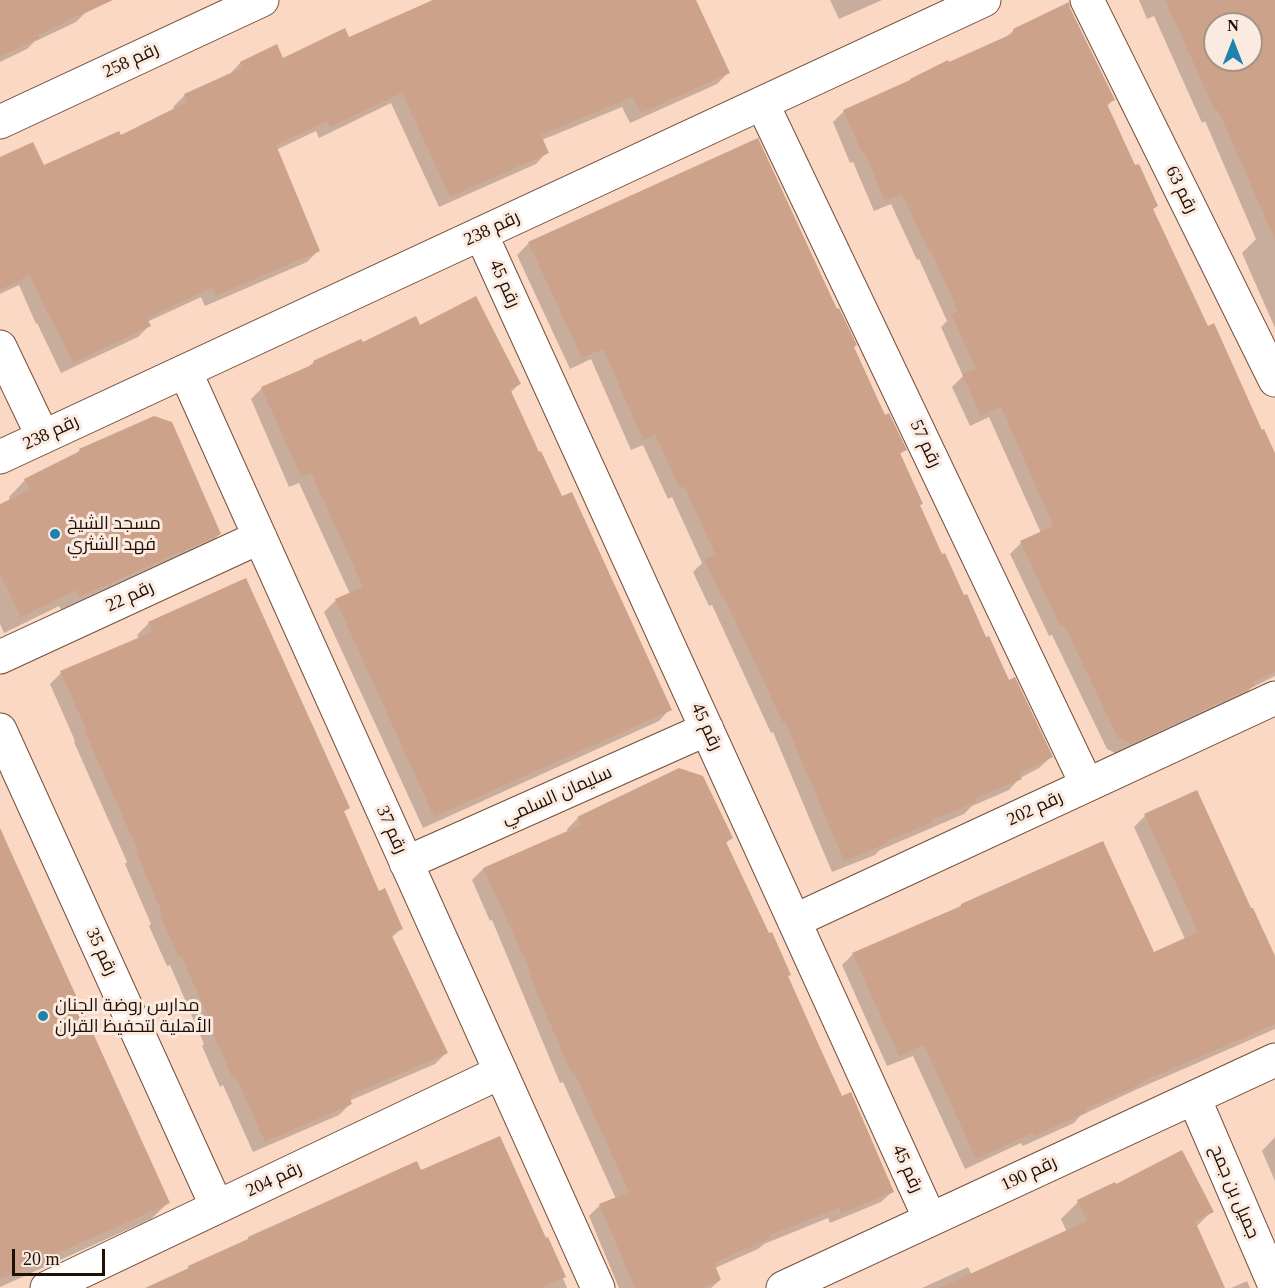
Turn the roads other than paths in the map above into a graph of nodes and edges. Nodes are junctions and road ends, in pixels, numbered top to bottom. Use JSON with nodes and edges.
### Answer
{"nodes":[{"id":1,"x":262,"y":0,"type":"edge"},
{"id":2,"x":984,"y":0,"type":"edge"},
{"id":3,"x":1087,"y":0,"type":"edge"},
{"id":4,"x":762,"y":103,"type":"junction"},
{"id":5,"x":0,"y":122,"type":"edge"},
{"id":6,"x":481,"y":234,"type":"junction"},
{"id":7,"x":0,"y":347,"type":"edge"},
{"id":8,"x":185,"y":371,"type":"junction"},
{"id":9,"x":1275,"y":380,"type":"edge"},
{"id":10,"x":43,"y":437,"type":"junction"},
{"id":11,"x":0,"y":457,"type":"edge"},
{"id":12,"x":260,"y":537,"type":"junction"},
{"id":13,"x":0,"y":657,"type":"edge"},
{"id":14,"x":1275,"y":698,"type":"edge"},
{"id":15,"x":707,"y":729,"type":"junction"},
{"id":16,"x":0,"y":730,"type":"edge"},
{"id":17,"x":9,"y":773,"type":"edge"},
{"id":18,"x":1087,"y":785,"type":"junction"},
{"id":19,"x":406,"y":863,"type":"junction"},
{"id":20,"x":794,"y":921,"type":"junction"},
{"id":21,"x":1275,"y":1060,"type":"edge"},
{"id":22,"x":501,"y":1072,"type":"junction"},
{"id":23,"x":1194,"y":1098,"type":"junction"},
{"id":24,"x":217,"y":1207,"type":"junction"},
{"id":25,"x":930,"y":1220,"type":"junction"},
{"id":26,"x":1275,"y":1286,"type":"edge"},
{"id":27,"x":47,"y":1288,"type":"edge"},
{"id":28,"x":598,"y":1288,"type":"edge"},
{"id":29,"x":783,"y":1288,"type":"edge"}],
"edges":[{"from":1,"to":5,"type":"street","name":"رقم 258"},
{"from":2,"to":4,"type":"street","name":"رقم 238"},
{"from":3,"to":9,"type":"street","name":"رقم 63"},
{"from":4,"to":6,"type":"street","name":"رقم 238"},
{"from":4,"to":18,"type":"street","name":"رقم 57"},
{"from":6,"to":8,"type":"street","name":"رقم 238"},
{"from":6,"to":15,"type":"street","name":"رقم 45"},
{"from":7,"to":10,"type":"street"},
{"from":8,"to":10,"type":"street","name":"رقم 238"},
{"from":8,"to":12,"type":"street","name":"رقم 37"},
{"from":10,"to":11,"type":"street","name":"رقم 238"},
{"from":12,"to":13,"type":"street","name":"رقم 22"},
{"from":12,"to":19,"type":"street","name":"رقم 37"},
{"from":14,"to":18,"type":"street","name":"رقم 202"},
{"from":15,"to":19,"type":"street","name":"سليمان السلمي"},
{"from":15,"to":20,"type":"street","name":"رقم 45"},
{"from":16,"to":17,"type":"street","name":"رقم 35"},
{"from":17,"to":24,"type":"street","name":"رقم 35"},
{"from":18,"to":20,"type":"street","name":"رقم 202"},
{"from":19,"to":22,"type":"street","name":"رقم 37"},
{"from":20,"to":25,"type":"street","name":"رقم 45"},
{"from":21,"to":23,"type":"street","name":"رقم 190"},
{"from":22,"to":24,"type":"street","name":"رقم 204"},
{"from":22,"to":28,"type":"street","name":"رقم 37"},
{"from":23,"to":25,"type":"street","name":"رقم 190"},
{"from":23,"to":26,"type":"street","name":"جميل بن جمح"},
{"from":24,"to":27,"type":"street","name":"رقم 204"},
{"from":25,"to":29,"type":"street","name":"رقم 190"}]}
